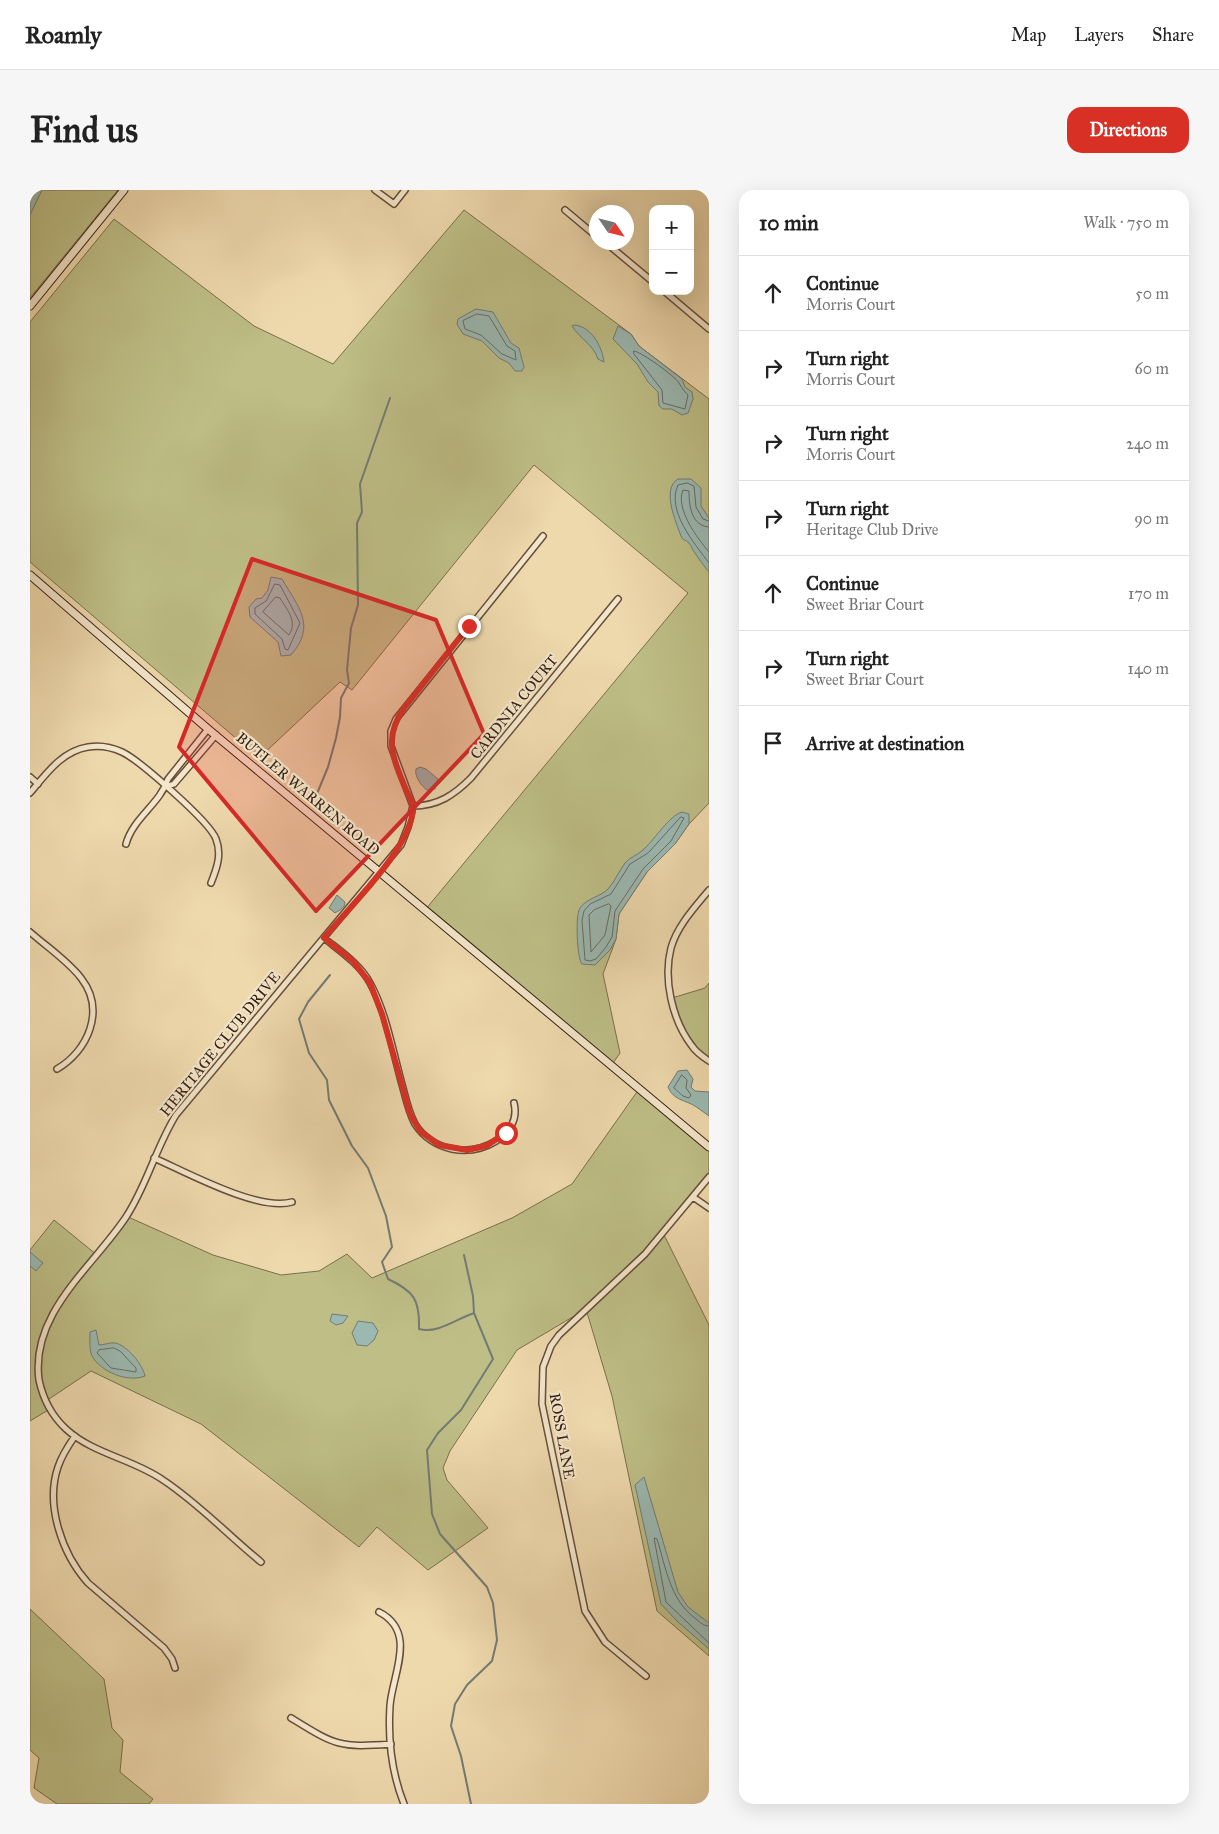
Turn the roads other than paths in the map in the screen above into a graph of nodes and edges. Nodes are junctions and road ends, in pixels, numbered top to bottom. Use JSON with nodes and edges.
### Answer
{"nodes":[{"id":1,"x":124,"y":190,"type":"edge"},
{"id":2,"x":375,"y":190,"type":"edge"},
{"id":3,"x":405,"y":190,"type":"edge"},
{"id":4,"x":565,"y":210,"type":"dead end"},
{"id":5,"x":589,"y":230,"type":"edge"},
{"id":6,"x":615,"y":250,"type":"edge"},
{"id":7,"x":649,"y":279,"type":"edge"},
{"id":8,"x":669,"y":295,"type":"edge"},
{"id":9,"x":30,"y":306,"type":"edge"},
{"id":10,"x":709,"y":328,"type":"edge"},
{"id":11,"x":543,"y":536,"type":"dead end"},
{"id":12,"x":30,"y":575,"type":"edge"},
{"id":13,"x":618,"y":599,"type":"dead end"},
{"id":14,"x":208,"y":729,"type":"junction"},
{"id":15,"x":216,"y":735,"type":"junction"},
{"id":16,"x":30,"y":777,"type":"edge"},
{"id":17,"x":38,"y":784,"type":"junction"},
{"id":18,"x":165,"y":787,"type":"junction"},
{"id":19,"x":30,"y":793,"type":"edge"},
{"id":20,"x":413,"y":806,"type":"junction"},
{"id":21,"x":126,"y":844,"type":"dead end"},
{"id":22,"x":379,"y":872,"type":"junction"},
{"id":23,"x":212,"y":883,"type":"dead end"},
{"id":24,"x":709,"y":890,"type":"edge"},
{"id":25,"x":30,"y":932,"type":"edge"},
{"id":26,"x":324,"y":938,"type":"junction"},
{"id":27,"x":709,"y":1061,"type":"edge"},
{"id":28,"x":57,"y":1069,"type":"dead end"},
{"id":29,"x":514,"y":1103,"type":"dead end"},
{"id":30,"x":709,"y":1148,"type":"edge"},
{"id":31,"x":154,"y":1158,"type":"junction"},
{"id":32,"x":709,"y":1177,"type":"edge"},
{"id":33,"x":693,"y":1196,"type":"junction"},
{"id":34,"x":292,"y":1202,"type":"dead end"},
{"id":35,"x":709,"y":1208,"type":"edge"},
{"id":36,"x":75,"y":1436,"type":"junction"},
{"id":37,"x":261,"y":1562,"type":"dead end"},
{"id":38,"x":379,"y":1612,"type":"dead end"},
{"id":39,"x":175,"y":1668,"type":"dead end"},
{"id":40,"x":646,"y":1676,"type":"dead end"},
{"id":41,"x":291,"y":1718,"type":"dead end"},
{"id":42,"x":391,"y":1744,"type":"junction"},
{"id":43,"x":404,"y":1804,"type":"edge"}],
"edges":[{"from":1,"to":9,"type":"main road"},
{"from":2,"to":3,"type":"street"},
{"from":4,"to":5,"type":"street"},
{"from":6,"to":7,"type":"street"},
{"from":8,"to":10,"type":"street"},
{"from":11,"to":20,"type":"street"},
{"from":12,"to":14,"type":"main road","name":"BUTLER WARREN ROAD"},
{"from":13,"to":20,"type":"street","name":"CARDNIA COURT"},
{"from":14,"to":15,"type":"main road","name":"BUTLER WARREN ROAD"},
{"from":14,"to":18,"type":"street"},
{"from":15,"to":18,"type":"street"},
{"from":15,"to":22,"type":"main road","name":"BUTLER WARREN ROAD"},
{"from":16,"to":17,"type":"street"},
{"from":17,"to":18,"type":"street"},
{"from":17,"to":19,"type":"street"},
{"from":18,"to":21,"type":"street"},
{"from":18,"to":23,"type":"street"},
{"from":20,"to":22,"type":"street","name":"HERITAGE CLUB DRIVE"},
{"from":22,"to":26,"type":"street","name":"HERITAGE CLUB DRIVE"},
{"from":22,"to":30,"type":"main road","name":"BUTLER WARREN ROAD"},
{"from":24,"to":27,"type":"street"},
{"from":25,"to":28,"type":"street"},
{"from":26,"to":29,"type":"street"},
{"from":26,"to":31,"type":"street","name":"HERITAGE CLUB DRIVE"},
{"from":31,"to":34,"type":"street"},
{"from":31,"to":36,"type":"street","name":"HERITAGE CLUB DRIVE"},
{"from":32,"to":33,"type":"street","name":"ROSS LANE"},
{"from":33,"to":35,"type":"street"},
{"from":33,"to":40,"type":"street","name":"ROSS LANE"},
{"from":36,"to":37,"type":"street","name":"HERITAGE CLUB DRIVE"},
{"from":36,"to":39,"type":"street"},
{"from":38,"to":42,"type":"street"},
{"from":41,"to":42,"type":"street"},
{"from":42,"to":43,"type":"street"}]}
